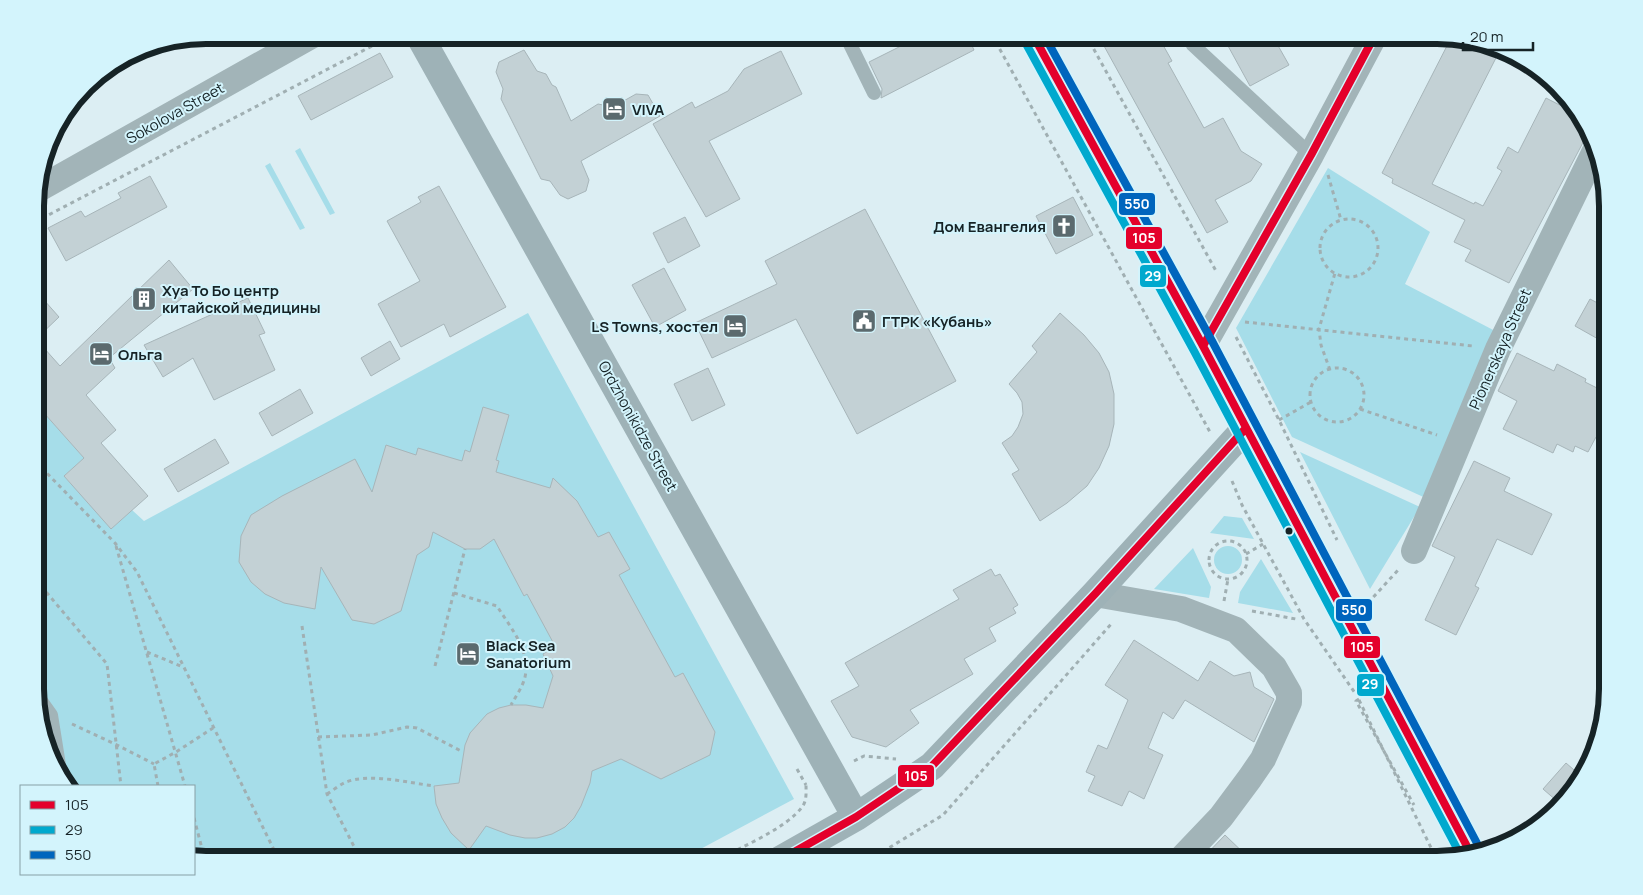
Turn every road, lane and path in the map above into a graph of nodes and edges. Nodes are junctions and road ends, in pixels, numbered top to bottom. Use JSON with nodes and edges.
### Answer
{"nodes":[{"id":1,"x":297,"y":44,"type":"edge"},
{"id":2,"x":376,"y":44,"type":"edge"},
{"id":3,"x":424,"y":44,"type":"edge"},
{"id":4,"x":850,"y":44,"type":"edge"},
{"id":5,"x":997,"y":44,"type":"edge"},
{"id":6,"x":1038,"y":44,"type":"edge"},
{"id":7,"x":1091,"y":44,"type":"edge"},
{"id":8,"x":1192,"y":44,"type":"edge"},
{"id":9,"x":1371,"y":44,"type":"edge"},
{"id":10,"x":874,"y":92,"type":"dead end"},
{"id":11,"x":1592,"y":156,"type":"edge"},
{"id":12,"x":1318,"y":161,"type":"junction"},
{"id":13,"x":45,"y":185,"type":"edge"},
{"id":14,"x":44,"y":218,"type":"edge"},
{"id":15,"x":1341,"y":220,"type":"junction"},
{"id":16,"x":1335,"y":273,"type":"junction"},
{"id":17,"x":1225,"y":315,"type":"junction"},
{"id":18,"x":1319,"y":329,"type":"junction"},
{"id":19,"x":1202,"y":346,"type":"junction"},
{"id":20,"x":1498,"y":349,"type":"junction"},
{"id":21,"x":1330,"y":370,"type":"junction"},
{"id":22,"x":1311,"y":402,"type":"junction"},
{"id":23,"x":1360,"y":409,"type":"junction"},
{"id":24,"x":1279,"y":420,"type":"junction"},
{"id":25,"x":1246,"y":428,"type":"junction"},
{"id":26,"x":1459,"y":442,"type":"junction"},
{"id":27,"x":1222,"y":454,"type":"junction"},
{"id":28,"x":44,"y":470,"type":"edge"},
{"id":29,"x":115,"y":543,"type":"junction"},
{"id":30,"x":1338,"y":543,"type":"dead end"},
{"id":31,"x":1263,"y":544,"type":"junction"},
{"id":32,"x":465,"y":549,"type":"dead end"},
{"id":33,"x":1414,"y":550,"type":"joint"},
{"id":34,"x":1246,"y":554,"type":"junction"},
{"id":35,"x":1228,"y":579,"type":"junction"},
{"id":36,"x":44,"y":589,"type":"edge"},
{"id":37,"x":454,"y":593,"type":"junction"},
{"id":38,"x":1094,"y":594,"type":"junction"},
{"id":39,"x":1363,"y":595,"type":"dead end"},
{"id":40,"x":1133,"y":600,"type":"junction"},
{"id":41,"x":1224,"y":606,"type":"dead end"},
{"id":42,"x":302,"y":626,"type":"dead end"},
{"id":43,"x":147,"y":652,"type":"junction"},
{"id":44,"x":435,"y":666,"type":"dead end"},
{"id":45,"x":183,"y":667,"type":"junction"},
{"id":46,"x":1359,"y":700,"type":"junction"},
{"id":47,"x":511,"y":705,"type":"dead end"},
{"id":48,"x":45,"y":706,"type":"edge"},
{"id":49,"x":51,"y":715,"type":"junction"},
{"id":50,"x":213,"y":728,"type":"junction"},
{"id":51,"x":318,"y":737,"type":"junction"},
{"id":52,"x":117,"y":745,"type":"junction"},
{"id":53,"x":56,"y":752,"type":"edge"},
{"id":54,"x":176,"y":752,"type":"junction"},
{"id":55,"x":463,"y":752,"type":"dead end"},
{"id":56,"x":902,"y":760,"type":"dead end"},
{"id":57,"x":154,"y":764,"type":"junction"},
{"id":58,"x":831,"y":772,"type":"junction"},
{"id":59,"x":121,"y":785,"type":"edge"},
{"id":60,"x":158,"y":785,"type":"edge"},
{"id":61,"x":185,"y":785,"type":"edge"},
{"id":62,"x":434,"y":786,"type":"dead end"},
{"id":63,"x":327,"y":794,"type":"junction"},
{"id":64,"x":856,"y":817,"type":"junction"},
{"id":65,"x":195,"y":822,"type":"edge"},
{"id":66,"x":1430,"y":835,"type":"dead end"},
{"id":67,"x":463,"y":845,"type":"dead end"},
{"id":68,"x":1468,"y":848,"type":"edge"},
{"id":69,"x":203,"y":851,"type":"edge"},
{"id":70,"x":274,"y":851,"type":"edge"},
{"id":71,"x":356,"y":851,"type":"edge"},
{"id":72,"x":461,"y":851,"type":"edge"},
{"id":73,"x":733,"y":851,"type":"edge"},
{"id":74,"x":796,"y":851,"type":"edge"},
{"id":75,"x":884,"y":851,"type":"edge"},
{"id":76,"x":1188,"y":851,"type":"edge"},
{"id":77,"x":1433,"y":851,"type":"edge"}],
"edges":[{"from":1,"to":13,"type":"street","name":"Sokolova Street"},
{"from":2,"to":14,"type":"path"},
{"from":3,"to":58,"type":"main road","name":"Ordzhonikidze Street"},
{"from":4,"to":10,"type":"lane"},
{"from":5,"to":27,"type":"path"},
{"from":6,"to":19,"type":"main road"},
{"from":7,"to":17,"type":"path"},
{"from":8,"to":12,"type":"lane"},
{"from":9,"to":12,"type":"street"},
{"from":11,"to":20,"type":"street","name":"Pionerskaya Street"},
{"from":12,"to":15,"type":"path"},
{"from":12,"to":17,"type":"street"},
{"from":15,"to":16,"type":"path"},
{"from":15,"to":16,"type":"path"},
{"from":16,"to":18,"type":"path"},
{"from":17,"to":18,"type":"path"},
{"from":17,"to":19,"type":"street"},
{"from":17,"to":24,"type":"path"},
{"from":18,"to":20,"type":"path"},
{"from":18,"to":21,"type":"path"},
{"from":19,"to":25,"type":"main road"},
{"from":20,"to":26,"type":"street","name":"Pionerskaya Street"},
{"from":21,"to":22,"type":"path"},
{"from":21,"to":23,"type":"path"},
{"from":22,"to":23,"type":"path"},
{"from":22,"to":24,"type":"path"},
{"from":23,"to":26,"type":"path"},
{"from":24,"to":30,"type":"path"},
{"from":25,"to":27,"type":"main road"},
{"from":25,"to":68,"type":"main road"},
{"from":26,"to":33,"type":"street","name":"Pionerskaya Street"},
{"from":27,"to":31,"type":"path"},
{"from":27,"to":38,"type":"main road"},
{"from":28,"to":29,"type":"path"},
{"from":29,"to":43,"type":"path"},
{"from":29,"to":45,"type":"path"},
{"from":31,"to":34,"type":"path"},
{"from":31,"to":46,"type":"path"},
{"from":32,"to":37,"type":"path"},
{"from":33,"to":39,"type":"path"},
{"from":34,"to":35,"type":"path"},
{"from":34,"to":35,"type":"path"},
{"from":35,"to":41,"type":"path"},
{"from":36,"to":52,"type":"path"},
{"from":37,"to":44,"type":"path"},
{"from":37,"to":47,"type":"path"},
{"from":38,"to":40,"type":"street"},
{"from":38,"to":64,"type":"main road"},
{"from":40,"to":75,"type":"path"},
{"from":40,"to":76,"type":"street"},
{"from":42,"to":51,"type":"path"},
{"from":43,"to":45,"type":"path"},
{"from":43,"to":54,"type":"path"},
{"from":45,"to":50,"type":"path"},
{"from":46,"to":66,"type":"path"},
{"from":46,"to":77,"type":"path","bridge":true},
{"from":48,"to":49,"type":"lane"},
{"from":49,"to":52,"type":"path"},
{"from":49,"to":53,"type":"lane"},
{"from":50,"to":54,"type":"path"},
{"from":50,"to":70,"type":"path"},
{"from":51,"to":55,"type":"path"},
{"from":51,"to":63,"type":"path"},
{"from":52,"to":57,"type":"path"},
{"from":52,"to":59,"type":"path"},
{"from":54,"to":57,"type":"path"},
{"from":54,"to":61,"type":"path"},
{"from":56,"to":58,"type":"path"},
{"from":57,"to":60,"type":"path"},
{"from":58,"to":64,"type":"main road","name":"Ordzhonikidze Street"},
{"from":58,"to":73,"type":"path"},
{"from":62,"to":63,"type":"path"},
{"from":63,"to":71,"type":"path"},
{"from":64,"to":74,"type":"main road"},
{"from":65,"to":69,"type":"path"},
{"from":67,"to":72,"type":"path"}]}
